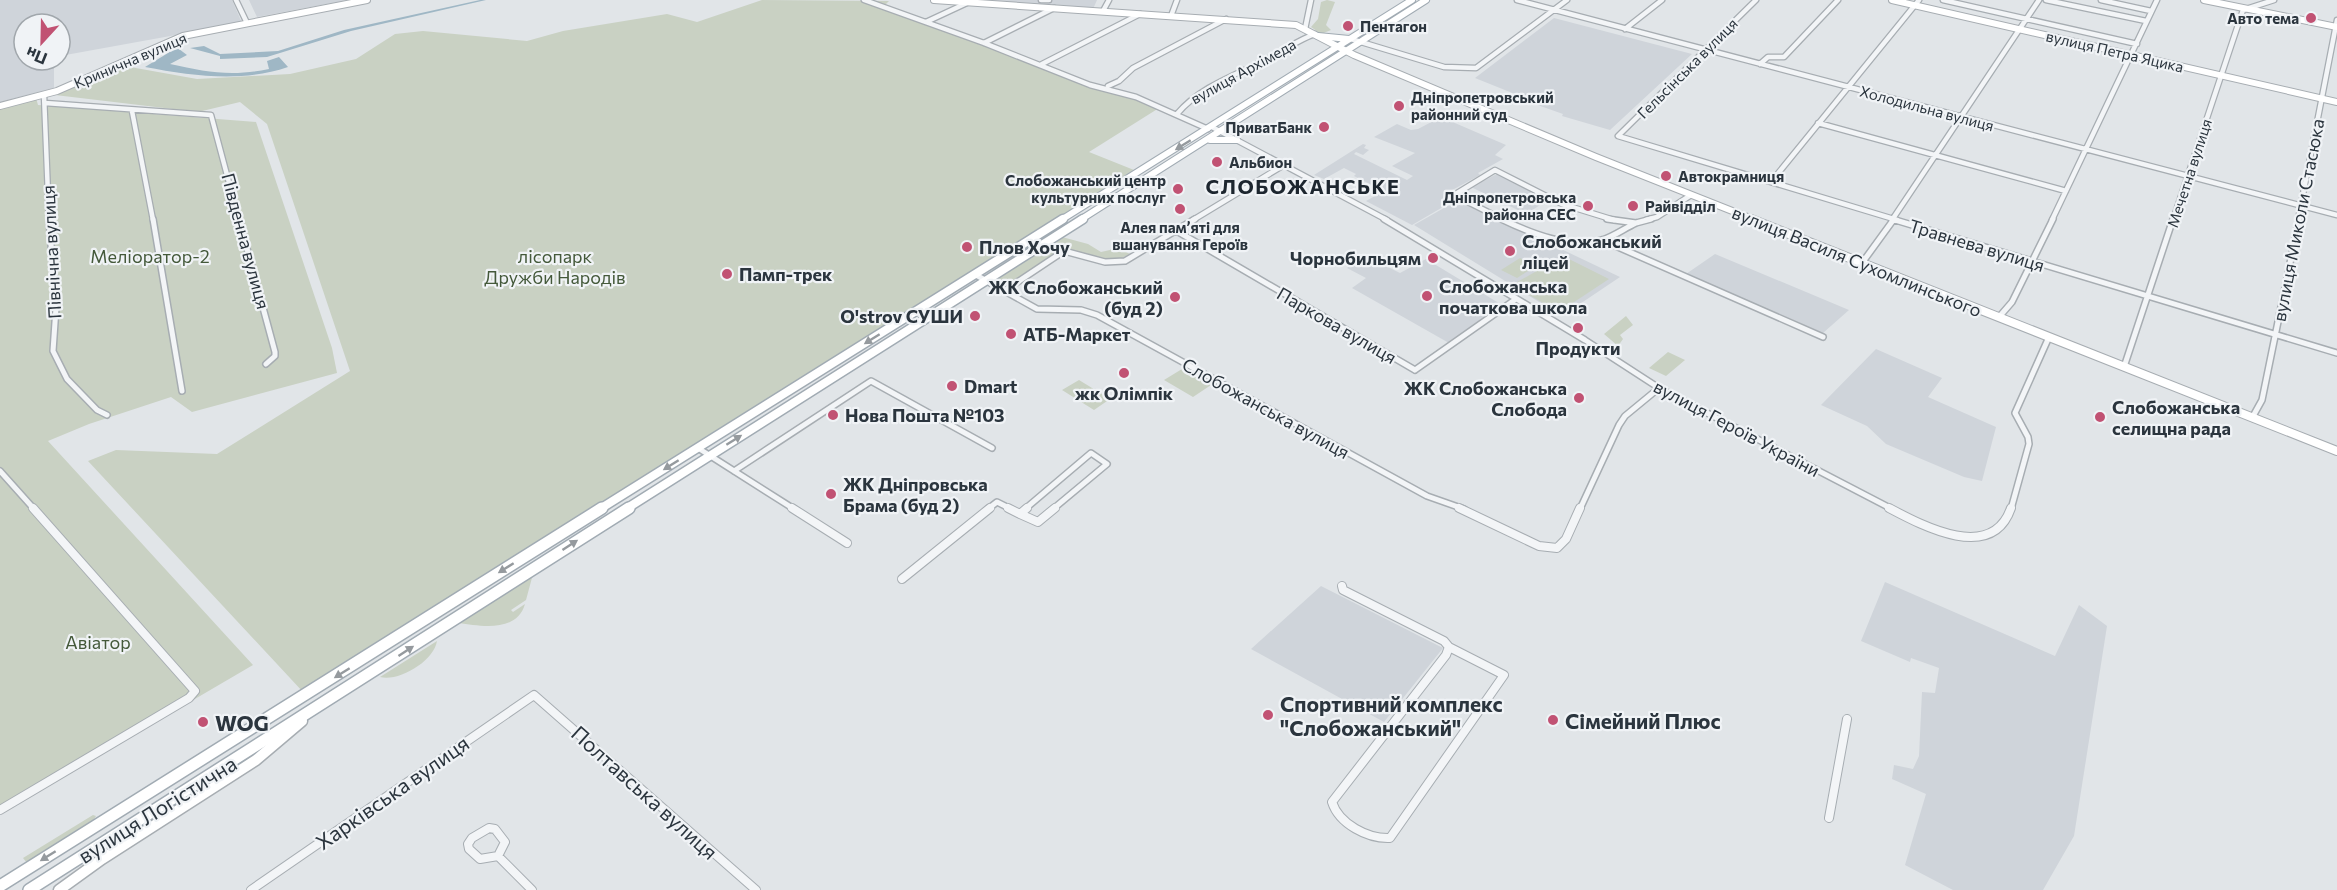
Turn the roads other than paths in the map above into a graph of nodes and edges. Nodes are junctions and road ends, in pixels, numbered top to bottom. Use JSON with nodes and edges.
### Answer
{"nodes":[{"id":1,"x":236,"y":0,"type":"edge"},
{"id":2,"x":367,"y":0,"type":"edge"},
{"id":3,"x":864,"y":0,"type":"edge"},
{"id":4,"x":933,"y":0,"type":"edge"},
{"id":5,"x":1041,"y":0,"type":"edge"},
{"id":6,"x":1049,"y":0,"type":"edge"},
{"id":7,"x":1109,"y":0,"type":"edge"},
{"id":8,"x":1177,"y":0,"type":"edge"},
{"id":9,"x":1311,"y":0,"type":"edge"},
{"id":10,"x":1412,"y":0,"type":"edge"},
{"id":11,"x":1426,"y":0,"type":"edge"},
{"id":12,"x":1517,"y":0,"type":"edge"},
{"id":13,"x":1567,"y":0,"type":"edge"},
{"id":14,"x":1662,"y":0,"type":"edge"},
{"id":15,"x":1756,"y":0,"type":"edge"},
{"id":16,"x":1838,"y":0,"type":"edge"},
{"id":17,"x":1892,"y":0,"type":"edge"},
{"id":18,"x":1943,"y":0,"type":"edge"},
{"id":19,"x":2039,"y":0,"type":"edge"},
{"id":20,"x":2046,"y":0,"type":"edge"},
{"id":21,"x":2101,"y":0,"type":"edge"},
{"id":22,"x":2157,"y":0,"type":"edge"},
{"id":23,"x":2204,"y":0,"type":"edge"},
{"id":24,"x":2274,"y":0,"type":"edge"},
{"id":25,"x":969,"y":2,"type":"junction"},
{"id":26,"x":1917,"y":3,"type":"edge"},
{"id":27,"x":1055,"y":8,"type":"junction"},
{"id":28,"x":2246,"y":9,"type":"junction"},
{"id":29,"x":1554,"y":10,"type":"junction"},
{"id":30,"x":1103,"y":11,"type":"junction"},
{"id":31,"x":2151,"y":11,"type":"junction"},
{"id":32,"x":1140,"y":14,"type":"junction"},
{"id":33,"x":1171,"y":16,"type":"junction"},
{"id":34,"x":2027,"y":18,"type":"junction"},
{"id":35,"x":1226,"y":20,"type":"junction"},
{"id":36,"x":2337,"y":20,"type":"edge"},
{"id":37,"x":2146,"y":21,"type":"junction"},
{"id":38,"x":927,"y":22,"type":"junction"},
{"id":39,"x":247,"y":23,"type":"junction"},
{"id":40,"x":2336,"y":27,"type":"edge"},
{"id":41,"x":1305,"y":29,"type":"junction"},
{"id":42,"x":1625,"y":29,"type":"junction"},
{"id":43,"x":2022,"y":29,"type":"junction"},
{"id":44,"x":1316,"y":35,"type":"junction"},
{"id":45,"x":1351,"y":39,"type":"junction"},
{"id":46,"x":1361,"y":42,"type":"junction"},
{"id":47,"x":984,"y":43,"type":"junction"},
{"id":48,"x":2137,"y":44,"type":"junction"},
{"id":49,"x":1342,"y":49,"type":"junction"},
{"id":50,"x":1705,"y":50,"type":"junction"},
{"id":51,"x":2131,"y":54,"type":"junction"},
{"id":52,"x":1042,"y":64,"type":"junction"},
{"id":53,"x":1760,"y":64,"type":"junction"},
{"id":54,"x":2221,"y":75,"type":"junction"},
{"id":55,"x":1107,"y":87,"type":"junction"},
{"id":56,"x":1848,"y":87,"type":"junction"},
{"id":57,"x":44,"y":95,"type":"junction"},
{"id":58,"x":2322,"y":98,"type":"junction"},
{"id":59,"x":2337,"y":102,"type":"edge"},
{"id":60,"x":45,"y":103,"type":"junction"},
{"id":61,"x":0,"y":106,"type":"edge"},
{"id":62,"x":132,"y":111,"type":"junction"},
{"id":63,"x":1176,"y":114,"type":"junction"},
{"id":64,"x":1961,"y":117,"type":"junction"},
{"id":65,"x":1818,"y":123,"type":"junction"},
{"id":66,"x":1210,"y":128,"type":"junction"},
{"id":67,"x":1220,"y":131,"type":"junction"},
{"id":68,"x":1618,"y":136,"type":"joint"},
{"id":69,"x":1237,"y":140,"type":"junction"},
{"id":70,"x":1205,"y":141,"type":"junction"},
{"id":71,"x":2086,"y":149,"type":"junction"},
{"id":72,"x":1937,"y":156,"type":"junction"},
{"id":73,"x":1284,"y":165,"type":"junction"},
{"id":74,"x":2188,"y":176,"type":"junction"},
{"id":75,"x":1771,"y":182,"type":"junction"},
{"id":76,"x":2066,"y":191,"type":"junction"},
{"id":77,"x":1691,"y":195,"type":"junction"},
{"id":78,"x":2300,"y":205,"type":"junction"},
{"id":79,"x":2337,"y":215,"type":"edge"},
{"id":80,"x":1893,"y":219,"type":"junction"},
{"id":81,"x":1621,"y":222,"type":"junction"},
{"id":82,"x":1636,"y":223,"type":"junction"},
{"id":83,"x":1626,"y":228,"type":"junction"},
{"id":84,"x":1175,"y":230,"type":"junction"},
{"id":85,"x":1602,"y":240,"type":"junction"},
{"id":86,"x":1041,"y":245,"type":"junction"},
{"id":87,"x":1064,"y":251,"type":"junction"},
{"id":88,"x":2033,"y":261,"type":"junction"},
{"id":89,"x":1862,"y":263,"type":"junction"},
{"id":90,"x":976,"y":275,"type":"junction"},
{"id":91,"x":986,"y":280,"type":"junction"},
{"id":92,"x":1004,"y":291,"type":"junction"},
{"id":93,"x":2149,"y":296,"type":"junction"},
{"id":94,"x":1516,"y":299,"type":"junction"},
{"id":95,"x":1999,"y":317,"type":"junction"},
{"id":96,"x":2276,"y":335,"type":"junction"},
{"id":97,"x":1823,"y":337,"type":"dead end"},
{"id":98,"x":2049,"y":337,"type":"junction"},
{"id":99,"x":2337,"y":353,"type":"edge"},
{"id":100,"x":266,"y":364,"type":"dead end"},
{"id":101,"x":2124,"y":367,"type":"junction"},
{"id":102,"x":1659,"y":388,"type":"junction"},
{"id":103,"x":182,"y":391,"type":"dead end"},
{"id":104,"x":107,"y":415,"type":"dead end"},
{"id":105,"x":2252,"y":418,"type":"junction"},
{"id":106,"x":698,"y":448,"type":"junction"},
{"id":107,"x":992,"y":448,"type":"dead end"},
{"id":108,"x":2337,"y":451,"type":"edge"},
{"id":109,"x":710,"y":455,"type":"junction"},
{"id":110,"x":0,"y":471,"type":"edge"},
{"id":111,"x":734,"y":471,"type":"junction"},
{"id":112,"x":1020,"y":514,"type":"junction"},
{"id":113,"x":847,"y":543,"type":"dead end"},
{"id":114,"x":902,"y":579,"type":"dead end"},
{"id":115,"x":1342,"y":586,"type":"dead end"},
{"id":116,"x":1449,"y":647,"type":"junction"},
{"id":117,"x":534,"y":695,"type":"joint"},
{"id":118,"x":324,"y":703,"type":"junction"},
{"id":119,"x":1846,"y":719,"type":"dead end"},
{"id":120,"x":0,"y":810,"type":"edge"},
{"id":121,"x":1829,"y":818,"type":"dead end"},
{"id":122,"x":498,"y":856,"type":"junction"},
{"id":123,"x":0,"y":886,"type":"edge"},
{"id":124,"x":59,"y":889,"type":"edge"},
{"id":125,"x":29,"y":890,"type":"edge"},
{"id":126,"x":251,"y":890,"type":"edge"},
{"id":127,"x":532,"y":890,"type":"edge"},
{"id":128,"x":756,"y":890,"type":"edge"}],
"edges":[{"from":1,"to":39,"type":"street"},
{"from":2,"to":39,"type":"street","name":"Кринична вулиця"},
{"from":3,"to":38,"type":"street","name":"вулиця Героїв України"},
{"from":4,"to":25,"type":"street","name":"вулиця Василя Сухомлинського"},
{"from":5,"to":6,"type":"street"},
{"from":7,"to":30,"type":"street"},
{"from":8,"to":33,"type":"street"},
{"from":9,"to":41,"type":"street"},
{"from":10,"to":45,"type":"main road"},
{"from":11,"to":46,"type":"main road"},
{"from":12,"to":29,"type":"street","name":"Холодильна вулиця"},
{"from":13,"to":29,"type":"street"},
{"from":14,"to":42,"type":"street"},
{"from":15,"to":50,"type":"street","name":"Гельсінська вулиця"},
{"from":16,"to":53,"type":"street"},
{"from":17,"to":26,"type":"street","name":"вулиця Петра Яцика"},
{"from":18,"to":34,"type":"street"},
{"from":19,"to":34,"type":"street"},
{"from":20,"to":37,"type":"street"},
{"from":21,"to":31,"type":"street"},
{"from":22,"to":31,"type":"street"},
{"from":23,"to":28,"type":"street"},
{"from":24,"to":28,"type":"street"},
{"from":25,"to":27,"type":"street","name":"вулиця Василя Сухомлинського"},
{"from":25,"to":38,"type":"street"},
{"from":26,"to":43,"type":"street","name":"вулиця Петра Яцика"},
{"from":26,"to":56,"type":"street"},
{"from":27,"to":30,"type":"street","name":"вулиця Василя Сухомлинського"},
{"from":27,"to":47,"type":"street"},
{"from":28,"to":40,"type":"street"},
{"from":28,"to":54,"type":"street","name":"Мечетна вулиця"},
{"from":29,"to":42,"type":"street","name":"Холодильна вулиця"},
{"from":29,"to":46,"type":"street"},
{"from":30,"to":32,"type":"street","name":"вулиця Василя Сухомлинського"},
{"from":31,"to":37,"type":"street"},
{"from":32,"to":33,"type":"street","name":"вулиця Василя Сухомлинського"},
{"from":32,"to":52,"type":"street"},
{"from":33,"to":35,"type":"street","name":"вулиця Василя Сухомлинського"},
{"from":34,"to":43,"type":"street"},
{"from":34,"to":48,"type":"street"},
{"from":35,"to":41,"type":"street","name":"вулиця Василя Сухомлинського"},
{"from":35,"to":55,"type":"street"},
{"from":36,"to":40,"type":"street","name":"вулиця Миколи Стасюка"},
{"from":37,"to":48,"type":"street"},
{"from":38,"to":47,"type":"street","name":"вулиця Героїв України"},
{"from":39,"to":57,"type":"street","name":"Кринична вулиця"},
{"from":40,"to":58,"type":"street","name":"вулиця Миколи Стасюка"},
{"from":41,"to":44,"type":"street","name":"вулиця Василя Сухомлинського"},
{"from":42,"to":50,"type":"street","name":"Холодильна вулиця"},
{"from":43,"to":51,"type":"street","name":"вулиця Петра Яцика"},
{"from":43,"to":64,"type":"street"},
{"from":44,"to":45,"type":"main road"},
{"from":44,"to":49,"type":"street","name":"вулиця Василя Сухомлинського"},
{"from":44,"to":63,"type":"street","name":"вулиця Архімеда"},
{"from":45,"to":46,"type":"street"},
{"from":45,"to":49,"type":"main road"},
{"from":46,"to":49,"type":"main road"},
{"from":47,"to":52,"type":"street","name":"вулиця Героїв України"},
{"from":48,"to":51,"type":"street"},
{"from":49,"to":66,"type":"main road"},
{"from":49,"to":67,"type":"main road","name":"вулиця Логістична"},
{"from":49,"to":77,"type":"street","name":"вулиця Василя Сухомлинського"},
{"from":50,"to":53,"type":"street","name":"Холодильна вулиця"},
{"from":50,"to":68,"type":"street","name":"Гельсінська вулиця"},
{"from":51,"to":54,"type":"street","name":"вулиця Петра Яцика"},
{"from":51,"to":71,"type":"street"},
{"from":52,"to":55,"type":"street","name":"вулиця Героїв України"},
{"from":53,"to":56,"type":"street","name":"Холодильна вулиця"},
{"from":54,"to":58,"type":"street","name":"вулиця Петра Яцика"},
{"from":54,"to":74,"type":"street","name":"Мечетна вулиця"},
{"from":55,"to":63,"type":"street","name":"вулиця Героїв України"},
{"from":56,"to":64,"type":"street","name":"Холодильна вулиця"},
{"from":56,"to":65,"type":"street"},
{"from":57,"to":60,"type":"street","name":"Північна вулиця"},
{"from":57,"to":61,"type":"street","name":"Кринична вулиця"},
{"from":58,"to":59,"type":"street","name":"вулиця Петра Яцика"},
{"from":58,"to":78,"type":"street","name":"вулиця Миколи Стасюка"},
{"from":60,"to":62,"type":"street"},
{"from":60,"to":104,"type":"street","name":"Північна вулиця"},
{"from":62,"to":100,"type":"street","name":"Південна вулиця"},
{"from":62,"to":103,"type":"street"},
{"from":63,"to":66,"type":"street","name":"вулиця Героїв України"},
{"from":64,"to":71,"type":"street","name":"Холодильна вулиця"},
{"from":64,"to":72,"type":"street"},
{"from":65,"to":72,"type":"street"},
{"from":65,"to":75,"type":"street"},
{"from":66,"to":67,"type":"street","name":"вулиця Героїв України"},
{"from":66,"to":90,"type":"main road","one_way":true},
{"from":67,"to":69,"type":"street","name":"вулиця Героїв України"},
{"from":67,"to":70,"type":"main road","name":"вулиця Логістична"},
{"from":68,"to":75,"type":"street","name":"Травнева вулиця"},
{"from":69,"to":70,"type":"main road"},
{"from":69,"to":73,"type":"street","name":"вулиця Героїв України"},
{"from":70,"to":86,"type":"main road","name":"вулиця Логістична"},
{"from":71,"to":74,"type":"street","name":"Холодильна вулиця"},
{"from":71,"to":76,"type":"street"},
{"from":72,"to":76,"type":"street"},
{"from":72,"to":80,"type":"street"},
{"from":73,"to":84,"type":"street"},
{"from":73,"to":94,"type":"street","name":"вулиця Героїв України"},
{"from":74,"to":78,"type":"street","name":"Холодильна вулиця"},
{"from":74,"to":93,"type":"street","name":"Мечетна вулиця"},
{"from":75,"to":80,"type":"street","name":"Травнева вулиця"},
{"from":76,"to":88,"type":"street"},
{"from":77,"to":82,"type":"street"},
{"from":77,"to":89,"type":"street","name":"вулиця Василя Сухомлинського"},
{"from":78,"to":79,"type":"street","name":"Холодильна вулиця"},
{"from":78,"to":96,"type":"street","name":"вулиця Миколи Стасюка"},
{"from":80,"to":88,"type":"street","name":"Травнева вулиця"},
{"from":80,"to":89,"type":"street"},
{"from":81,"to":82,"type":"street"},
{"from":81,"to":83,"type":"street"},
{"from":81,"to":85,"type":"street"},
{"from":82,"to":83,"type":"street"},
{"from":83,"to":85,"type":"street"},
{"from":84,"to":87,"type":"street"},
{"from":84,"to":94,"type":"street","name":"Паркова вулиця"},
{"from":85,"to":97,"type":"street"},
{"from":86,"to":87,"type":"street"},
{"from":86,"to":91,"type":"main road","name":"вулиця Логістична"},
{"from":87,"to":92,"type":"street"},
{"from":88,"to":93,"type":"street","name":"Травнева вулиця"},
{"from":88,"to":95,"type":"street"},
{"from":89,"to":95,"type":"street","name":"вулиця Василя Сухомлинського"},
{"from":90,"to":91,"type":"street","name":"Слобожанська вулиця"},
{"from":90,"to":106,"type":"main road","one_way":true},
{"from":91,"to":92,"type":"street","name":"Слобожанська вулиця"},
{"from":109,"to":91,"type":"main road","name":"вулиця Логістична","one_way":true},
{"from":92,"to":102,"type":"street","name":"Слобожанська вулиця"},
{"from":93,"to":96,"type":"street","name":"Травнева вулиця"},
{"from":93,"to":101,"type":"street","name":"Мечетна вулиця"},
{"from":94,"to":102,"type":"street","name":"вулиця Героїв України"},
{"from":95,"to":98,"type":"street","name":"вулиця Василя Сухомлинського"},
{"from":96,"to":99,"type":"street","name":"Травнева вулиця"},
{"from":96,"to":105,"type":"street","name":"вулиця Миколи Стасюка"},
{"from":98,"to":101,"type":"street","name":"вулиця Василя Сухомлинського"},
{"from":98,"to":102,"type":"street","name":"вулиця Героїв України"},
{"from":101,"to":105,"type":"street","name":"вулиця Василя Сухомлинського"},
{"from":105,"to":108,"type":"street","name":"вулиця Василя Сухомлинського"},
{"from":106,"to":109,"type":"street"},
{"from":106,"to":123,"type":"main road","one_way":true},
{"from":107,"to":111,"type":"street"},
{"from":109,"to":111,"type":"street"},
{"from":118,"to":109,"type":"main road","name":"вулиця Логістична","one_way":true},
{"from":110,"to":120,"type":"street"},
{"from":111,"to":113,"type":"street"},
{"from":112,"to":112,"type":"street"},
{"from":112,"to":114,"type":"street"},
{"from":115,"to":116,"type":"street"},
{"from":116,"to":116,"type":"street"},
{"from":117,"to":126,"type":"street","name":"Харківська вулиця"},
{"from":117,"to":128,"type":"street","name":"Полтавська вулиця"},
{"from":118,"to":124,"type":"street"},
{"from":118,"to":125,"type":"main road","name":"вулиця Логістична"},
{"from":119,"to":121,"type":"street"},
{"from":122,"to":122,"type":"street"},
{"from":122,"to":127,"type":"street"}]}
